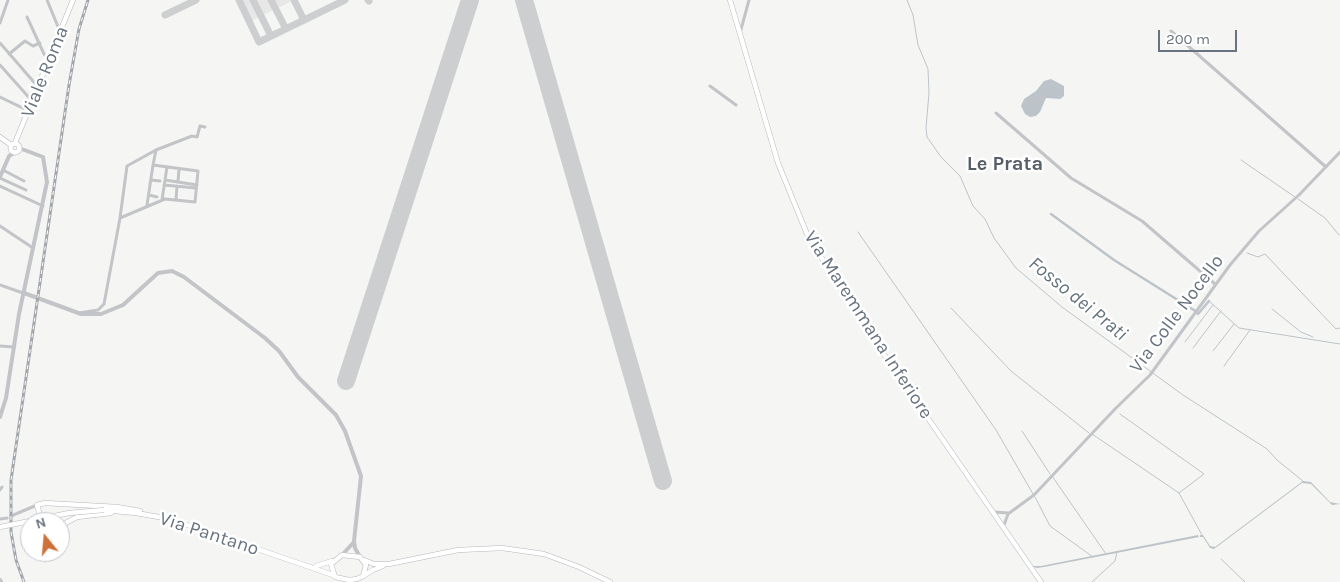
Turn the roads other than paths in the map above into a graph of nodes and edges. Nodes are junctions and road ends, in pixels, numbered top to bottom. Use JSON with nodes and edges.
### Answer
{"nodes":[{"id":1,"x":8,"y":0,"type":"edge"},
{"id":2,"x":47,"y":0,"type":"edge"},
{"id":3,"x":74,"y":0,"type":"edge"},
{"id":4,"x":730,"y":0,"type":"edge"},
{"id":5,"x":749,"y":0,"type":"edge"},
{"id":6,"x":28,"y":17,"type":"dead end"},
{"id":7,"x":0,"y":23,"type":"edge"},
{"id":8,"x":1171,"y":32,"type":"dead end"},
{"id":9,"x":61,"y":34,"type":"junction"},
{"id":10,"x":740,"y":34,"type":"junction"},
{"id":11,"x":0,"y":43,"type":"edge"},
{"id":12,"x":40,"y":43,"type":"junction"},
{"id":13,"x":9,"y":54,"type":"junction"},
{"id":14,"x":51,"y":60,"type":"junction"},
{"id":15,"x":0,"y":64,"type":"edge"},
{"id":16,"x":710,"y":86,"type":"dead end"},
{"id":17,"x":39,"y":88,"type":"junction"},
{"id":18,"x":0,"y":97,"type":"edge"},
{"id":19,"x":33,"y":102,"type":"junction"},
{"id":20,"x":736,"y":105,"type":"dead end"},
{"id":21,"x":29,"y":111,"type":"junction"},
{"id":22,"x":996,"y":113,"type":"dead end"},
{"id":23,"x":205,"y":127,"type":"dead end"},
{"id":24,"x":0,"y":137,"type":"edge"},
{"id":25,"x":13,"y":144,"type":"junction"},
{"id":26,"x":156,"y":150,"type":"junction"},
{"id":27,"x":18,"y":151,"type":"junction"},
{"id":28,"x":1340,"y":152,"type":"edge"},
{"id":29,"x":153,"y":165,"type":"junction"},
{"id":30,"x":167,"y":167,"type":"junction"},
{"id":31,"x":1326,"y":167,"type":"junction"},
{"id":32,"x":179,"y":169,"type":"junction"},
{"id":33,"x":3,"y":170,"type":"junction"},
{"id":34,"x":0,"y":177,"type":"edge"},
{"id":35,"x":151,"y":180,"type":"junction"},
{"id":36,"x":24,"y":181,"type":"dead end"},
{"id":37,"x":160,"y":181,"type":"dead end"},
{"id":38,"x":165,"y":182,"type":"junction"},
{"id":39,"x":177,"y":184,"type":"junction"},
{"id":40,"x":0,"y":186,"type":"edge"},
{"id":41,"x":197,"y":187,"type":"junction"},
{"id":42,"x":26,"y":190,"type":"dead end"},
{"id":43,"x":149,"y":195,"type":"junction"},
{"id":44,"x":158,"y":197,"type":"dead end"},
{"id":45,"x":162,"y":200,"type":"junction"},
{"id":46,"x":176,"y":200,"type":"junction"},
{"id":47,"x":147,"y":205,"type":"junction"},
{"id":48,"x":43,"y":206,"type":"junction"},
{"id":49,"x":119,"y":220,"type":"junction"},
{"id":50,"x":0,"y":226,"type":"edge"},
{"id":51,"x":35,"y":248,"type":"junction"},
{"id":52,"x":1216,"y":284,"type":"junction"},
{"id":53,"x":0,"y":285,"type":"edge"},
{"id":54,"x":24,"y":293,"type":"junction"},
{"id":55,"x":78,"y":313,"type":"junction"},
{"id":56,"x":0,"y":346,"type":"edge"},
{"id":57,"x":15,"y":347,"type":"junction"},
{"id":58,"x":0,"y":417,"type":"edge"},
{"id":59,"x":37,"y":505,"type":"junction"},
{"id":60,"x":991,"y":510,"type":"junction"},
{"id":61,"x":39,"y":512,"type":"edge"},
{"id":62,"x":127,"y":512,"type":"junction"},
{"id":63,"x":1008,"y":514,"type":"junction"},
{"id":64,"x":148,"y":515,"type":"junction"},
{"id":65,"x":0,"y":519,"type":"edge"},
{"id":66,"x":998,"y":519,"type":"junction"},
{"id":67,"x":70,"y":521,"type":"edge"},
{"id":68,"x":0,"y":527,"type":"edge"},
{"id":69,"x":1004,"y":528,"type":"junction"},
{"id":70,"x":354,"y":541,"type":"junction"},
{"id":71,"x":342,"y":556,"type":"junction"},
{"id":72,"x":362,"y":558,"type":"junction"},
{"id":73,"x":335,"y":559,"type":"junction"},
{"id":74,"x":389,"y":564,"type":"junction"},
{"id":75,"x":312,"y":566,"type":"junction"},
{"id":76,"x":333,"y":574,"type":"junction"},
{"id":77,"x":363,"y":576,"type":"junction"},
{"id":78,"x":339,"y":580,"type":"edge"},
{"id":79,"x":354,"y":581,"type":"edge"},
{"id":80,"x":607,"y":581,"type":"edge"},
{"id":81,"x":1039,"y":582,"type":"edge"}],
"edges":[{"from":1,"to":7,"type":"street"},
{"from":2,"to":9,"type":"street"},
{"from":3,"to":9,"type":"main road","name":"Viale Roma"},
{"from":4,"to":10,"type":"main road","name":"Via Maremmana Inferiore"},
{"from":5,"to":10,"type":"street"},
{"from":6,"to":12,"type":"street"},
{"from":8,"to":31,"type":"street"},
{"from":9,"to":14,"type":"main road","name":"Viale Roma"},
{"from":10,"to":60,"type":"main road","name":"Via Maremmana Inferiore"},
{"from":11,"to":13,"type":"street"},
{"from":12,"to":13,"type":"street"},
{"from":12,"to":14,"type":"street"},
{"from":13,"to":17,"type":"street"},
{"from":14,"to":17,"type":"main road","name":"Viale Roma"},
{"from":15,"to":19,"type":"street"},
{"from":16,"to":20,"type":"street"},
{"from":17,"to":19,"type":"main road","name":"Viale Roma"},
{"from":18,"to":21,"type":"street"},
{"from":19,"to":21,"type":"main road","name":"Viale Roma"},
{"from":21,"to":25,"type":"main road","name":"Viale Roma"},
{"from":22,"to":52,"type":"street"},
{"from":23,"to":26,"type":"street"},
{"from":24,"to":25,"type":"main road"},
{"from":25,"to":27,"type":"main road"},
{"from":25,"to":27,"type":"main road"},
{"from":26,"to":29,"type":"street"},
{"from":26,"to":49,"type":"street"},
{"from":27,"to":33,"type":"street"},
{"from":27,"to":48,"type":"street"},
{"from":28,"to":31,"type":"street","name":"Via Colle Nocello"},
{"from":29,"to":30,"type":"street"},
{"from":29,"to":35,"type":"street"},
{"from":30,"to":32,"type":"street"},
{"from":30,"to":38,"type":"street"},
{"from":31,"to":52,"type":"street","name":"Via Colle Nocello"},
{"from":32,"to":39,"type":"street"},
{"from":32,"to":41,"type":"street"},
{"from":33,"to":34,"type":"street"},
{"from":33,"to":36,"type":"street"},
{"from":34,"to":42,"type":"street"},
{"from":35,"to":37,"type":"street"},
{"from":35,"to":43,"type":"street"},
{"from":38,"to":39,"type":"street"},
{"from":38,"to":45,"type":"street"},
{"from":39,"to":41,"type":"street"},
{"from":39,"to":46,"type":"street"},
{"from":40,"to":48,"type":"street"},
{"from":41,"to":46,"type":"street"},
{"from":43,"to":44,"type":"street"},
{"from":43,"to":47,"type":"street"},
{"from":45,"to":46,"type":"street"},
{"from":45,"to":47,"type":"street"},
{"from":47,"to":49,"type":"street"},
{"from":48,"to":51,"type":"street"},
{"from":49,"to":55,"type":"street"},
{"from":50,"to":51,"type":"street"},
{"from":51,"to":54,"type":"street"},
{"from":52,"to":63,"type":"street","name":"Via Colle Nocello"},
{"from":53,"to":54,"type":"street"},
{"from":54,"to":55,"type":"street"},
{"from":54,"to":57,"type":"street"},
{"from":55,"to":70,"type":"street"},
{"from":56,"to":57,"type":"street"},
{"from":57,"to":58,"type":"street"},
{"from":59,"to":61,"type":"main road"},
{"from":59,"to":64,"type":"main road"},
{"from":59,"to":65,"type":"street"},
{"from":60,"to":63,"type":"street"},
{"from":60,"to":66,"type":"main road","name":"Via Maremmana Inferiore"},
{"from":62,"to":64,"type":"main road","name":"Via Pantano"},
{"from":62,"to":67,"type":"main road"},
{"from":62,"to":68,"type":"main road","name":"Via Pantano","bridge":true},
{"from":63,"to":66,"type":"street","name":"Via Colle Nocello"},
{"from":63,"to":69,"type":"street"},
{"from":64,"to":75,"type":"main road","name":"Via Pantano"},
{"from":66,"to":69,"type":"main road","name":"Via Maremmana Inferiore"},
{"from":69,"to":81,"type":"main road","name":"Via Maremmana Inferiore"},
{"from":70,"to":71,"type":"street"},
{"from":70,"to":72,"type":"street"},
{"from":71,"to":72,"type":"main road"},
{"from":71,"to":73,"type":"main road"},
{"from":72,"to":74,"type":"main road"},
{"from":72,"to":77,"type":"main road"},
{"from":73,"to":75,"type":"main road"},
{"from":73,"to":76,"type":"main road"},
{"from":74,"to":77,"type":"main road"},
{"from":74,"to":80,"type":"main road"},
{"from":75,"to":76,"type":"main road","name":"Via Pantano"},
{"from":76,"to":78,"type":"main road"},
{"from":77,"to":79,"type":"main road"},
{"from":78,"to":79,"type":"main road"}]}
